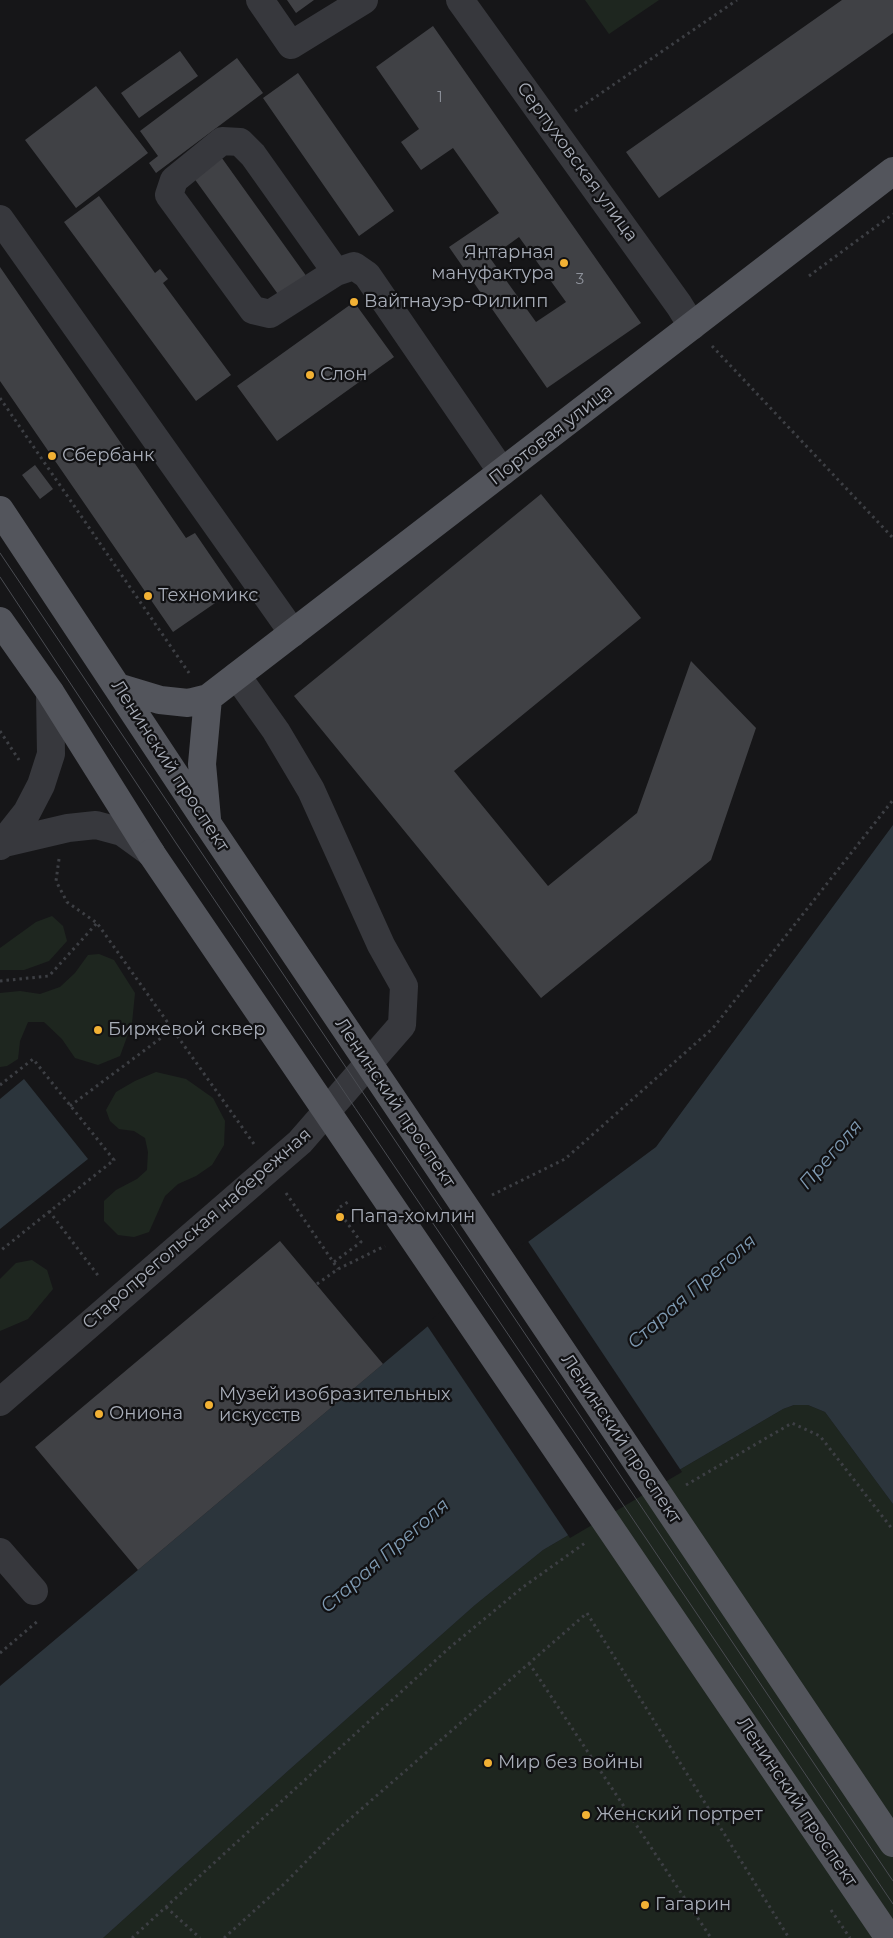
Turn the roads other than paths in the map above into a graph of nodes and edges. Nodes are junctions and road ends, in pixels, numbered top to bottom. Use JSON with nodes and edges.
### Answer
{"nodes":[{"id":1,"x":260,"y":0,"type":"edge"},
{"id":2,"x":364,"y":0,"type":"edge"},
{"id":3,"x":460,"y":0,"type":"edge"},
{"id":4,"x":893,"y":171,"type":"edge"},
{"id":5,"x":0,"y":219,"type":"edge"},
{"id":6,"x":336,"y":272,"type":"junction"},
{"id":7,"x":692,"y":326,"type":"junction"},
{"id":8,"x":502,"y":472,"type":"junction"},
{"id":9,"x":0,"y":510,"type":"edge"},
{"id":10,"x":0,"y":621,"type":"edge"},
{"id":11,"x":294,"y":633,"type":"junction"},
{"id":12,"x":237,"y":676,"type":"junction"},
{"id":13,"x":117,"y":687,"type":"junction"},
{"id":14,"x":50,"y":692,"type":"junction"},
{"id":15,"x":208,"y":698,"type":"junction"},
{"id":16,"x":207,"y":823,"type":"junction"},
{"id":17,"x":2,"y":845,"type":"edge"},
{"id":18,"x":151,"y":853,"type":"junction"},
{"id":19,"x":0,"y":1402,"type":"edge"},
{"id":20,"x":0,"y":1552,"type":"edge"},
{"id":21,"x":34,"y":1591,"type":"road end"},
{"id":22,"x":893,"y":1843,"type":"edge"},
{"id":23,"x":889,"y":1938,"type":"edge"}],
"edges":[{"from":1,"to":2,"type":"street"},
{"from":3,"to":7,"type":"street","name":"Серпуховская улица"},
{"from":4,"to":7,"type":"main road","name":"Портовая улица"},
{"from":5,"to":11,"type":"street"},
{"from":6,"to":6,"type":"street"},
{"from":6,"to":8,"type":"street"},
{"from":7,"to":8,"type":"main road","name":"Портовая улица"},
{"from":8,"to":11,"type":"main road","name":"Портовая улица"},
{"from":9,"to":13,"type":"main road","name":"Ленинский проспект"},
{"from":10,"to":14,"type":"main road","name":"Ленинский проспект"},
{"from":11,"to":12,"type":"main road","name":"Портовая улица"},
{"from":12,"to":15,"type":"main road","name":"Портовая улица"},
{"from":12,"to":19,"type":"street","name":"Старопрегольская набережная"},
{"from":13,"to":15,"type":"main road"},
{"from":13,"to":16,"type":"main road","name":"Ленинский проспект"},
{"from":14,"to":17,"type":"street"},
{"from":14,"to":18,"type":"main road","name":"Ленинский проспект"},
{"from":15,"to":16,"type":"main road"},
{"from":16,"to":22,"type":"main road","name":"Ленинский проспект","bridge":true},
{"from":17,"to":18,"type":"street"},
{"from":18,"to":23,"type":"main road","name":"Ленинский проспект","bridge":true},
{"from":20,"to":21,"type":"street"}]}
